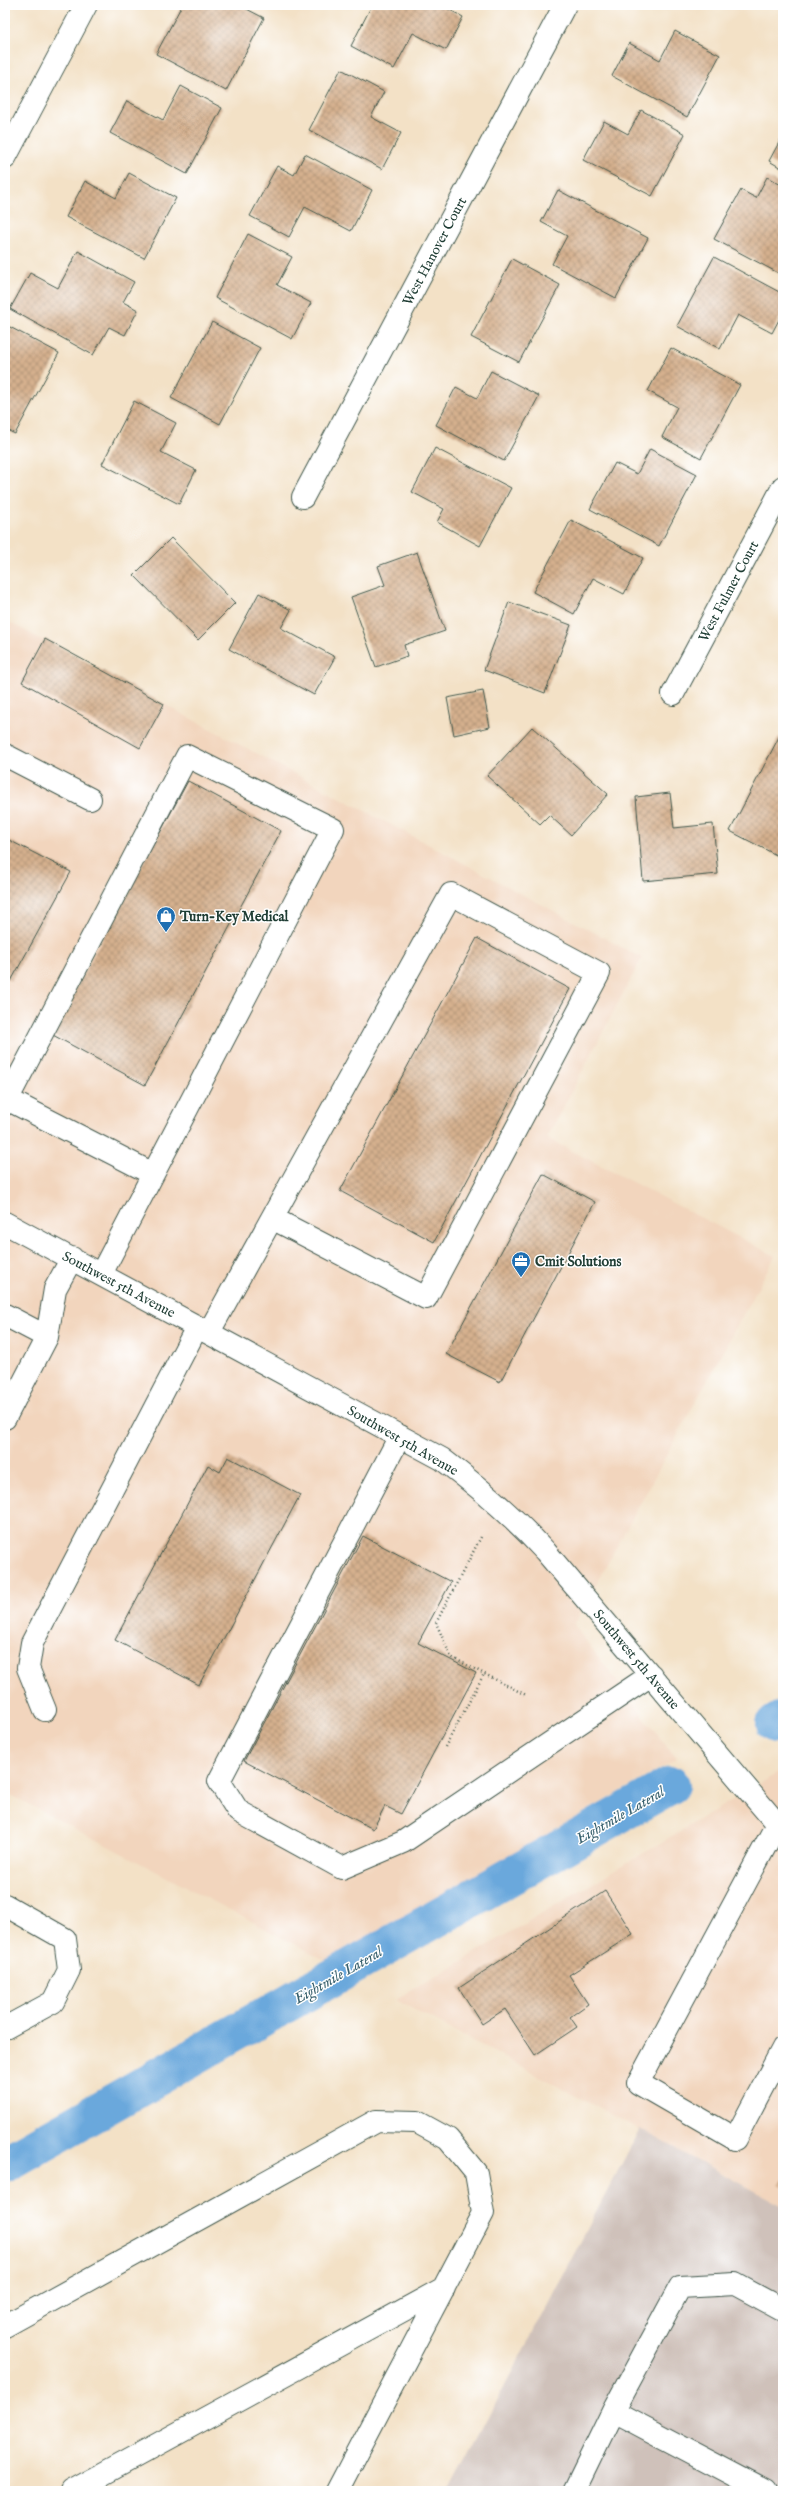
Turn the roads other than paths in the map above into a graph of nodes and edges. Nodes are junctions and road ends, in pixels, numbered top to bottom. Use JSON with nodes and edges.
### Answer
{"nodes":[{"id":1,"x":86,"y":5,"type":"edge"},
{"id":2,"x":565,"y":5,"type":"edge"},
{"id":3,"x":5,"y":158,"type":"edge"},
{"id":4,"x":783,"y":487,"type":"edge"},
{"id":5,"x":303,"y":497,"type":"dead end"},
{"id":6,"x":673,"y":694,"type":"dead end"},
{"id":7,"x":5,"y":754,"type":"edge"},
{"id":8,"x":90,"y":799,"type":"dead end"},
{"id":9,"x":6,"y":1102,"type":"edge"},
{"id":10,"x":153,"y":1174,"type":"junction"},
{"id":11,"x":272,"y":1218,"type":"junction"},
{"id":12,"x":5,"y":1223,"type":"edge"},
{"id":13,"x":72,"y":1258,"type":"junction"},
{"id":14,"x":101,"y":1274,"type":"junction"},
{"id":15,"x":5,"y":1315,"type":"edge"},
{"id":16,"x":203,"y":1329,"type":"junction"},
{"id":17,"x":47,"y":1337,"type":"junction"},
{"id":18,"x":5,"y":1418,"type":"edge"},
{"id":19,"x":400,"y":1436,"type":"junction"},
{"id":20,"x":651,"y":1675,"type":"junction"},
{"id":21,"x":45,"y":1710,"type":"dead end"},
{"id":22,"x":780,"y":1827,"type":"edge"},
{"id":23,"x":5,"y":1905,"type":"edge"},
{"id":24,"x":5,"y":2028,"type":"edge"},
{"id":25,"x":783,"y":2048,"type":"edge"},
{"id":26,"x":444,"y":2288,"type":"junction"},
{"id":27,"x":783,"y":2310,"type":"edge"},
{"id":28,"x":5,"y":2326,"type":"edge"},
{"id":29,"x":613,"y":2412,"type":"junction"},
{"id":30,"x":72,"y":2491,"type":"edge"},
{"id":31,"x":337,"y":2491,"type":"edge"},
{"id":32,"x":574,"y":2491,"type":"edge"},
{"id":33,"x":765,"y":2491,"type":"edge"}],
"edges":[{"from":1,"to":3,"type":"street"},
{"from":2,"to":5,"type":"street","name":"West Hanover Court"},
{"from":4,"to":6,"type":"street","name":"West Fulmer Court"},
{"from":7,"to":8,"type":"street"},
{"from":9,"to":10,"type":"street"},
{"from":9,"to":10,"type":"street"},
{"from":10,"to":14,"type":"street"},
{"from":11,"to":11,"type":"street"},
{"from":11,"to":16,"type":"street"},
{"from":12,"to":13,"type":"street","name":"Southwest 5th Avenue"},
{"from":13,"to":14,"type":"street","name":"Southwest 5th Avenue"},
{"from":13,"to":17,"type":"street"},
{"from":14,"to":16,"type":"street","name":"Southwest 5th Avenue"},
{"from":15,"to":17,"type":"street"},
{"from":16,"to":19,"type":"street","name":"Southwest 5th Avenue"},
{"from":16,"to":21,"type":"street"},
{"from":17,"to":18,"type":"street"},
{"from":19,"to":20,"type":"street","name":"Southwest 5th Avenue"},
{"from":19,"to":20,"type":"street"},
{"from":20,"to":22,"type":"street","name":"Southwest 5th Avenue"},
{"from":22,"to":25,"type":"street"},
{"from":23,"to":24,"type":"street"},
{"from":26,"to":28,"type":"street"},
{"from":26,"to":30,"type":"street"},
{"from":26,"to":31,"type":"street"},
{"from":27,"to":29,"type":"street"},
{"from":29,"to":32,"type":"street"},
{"from":29,"to":33,"type":"street"}]}
